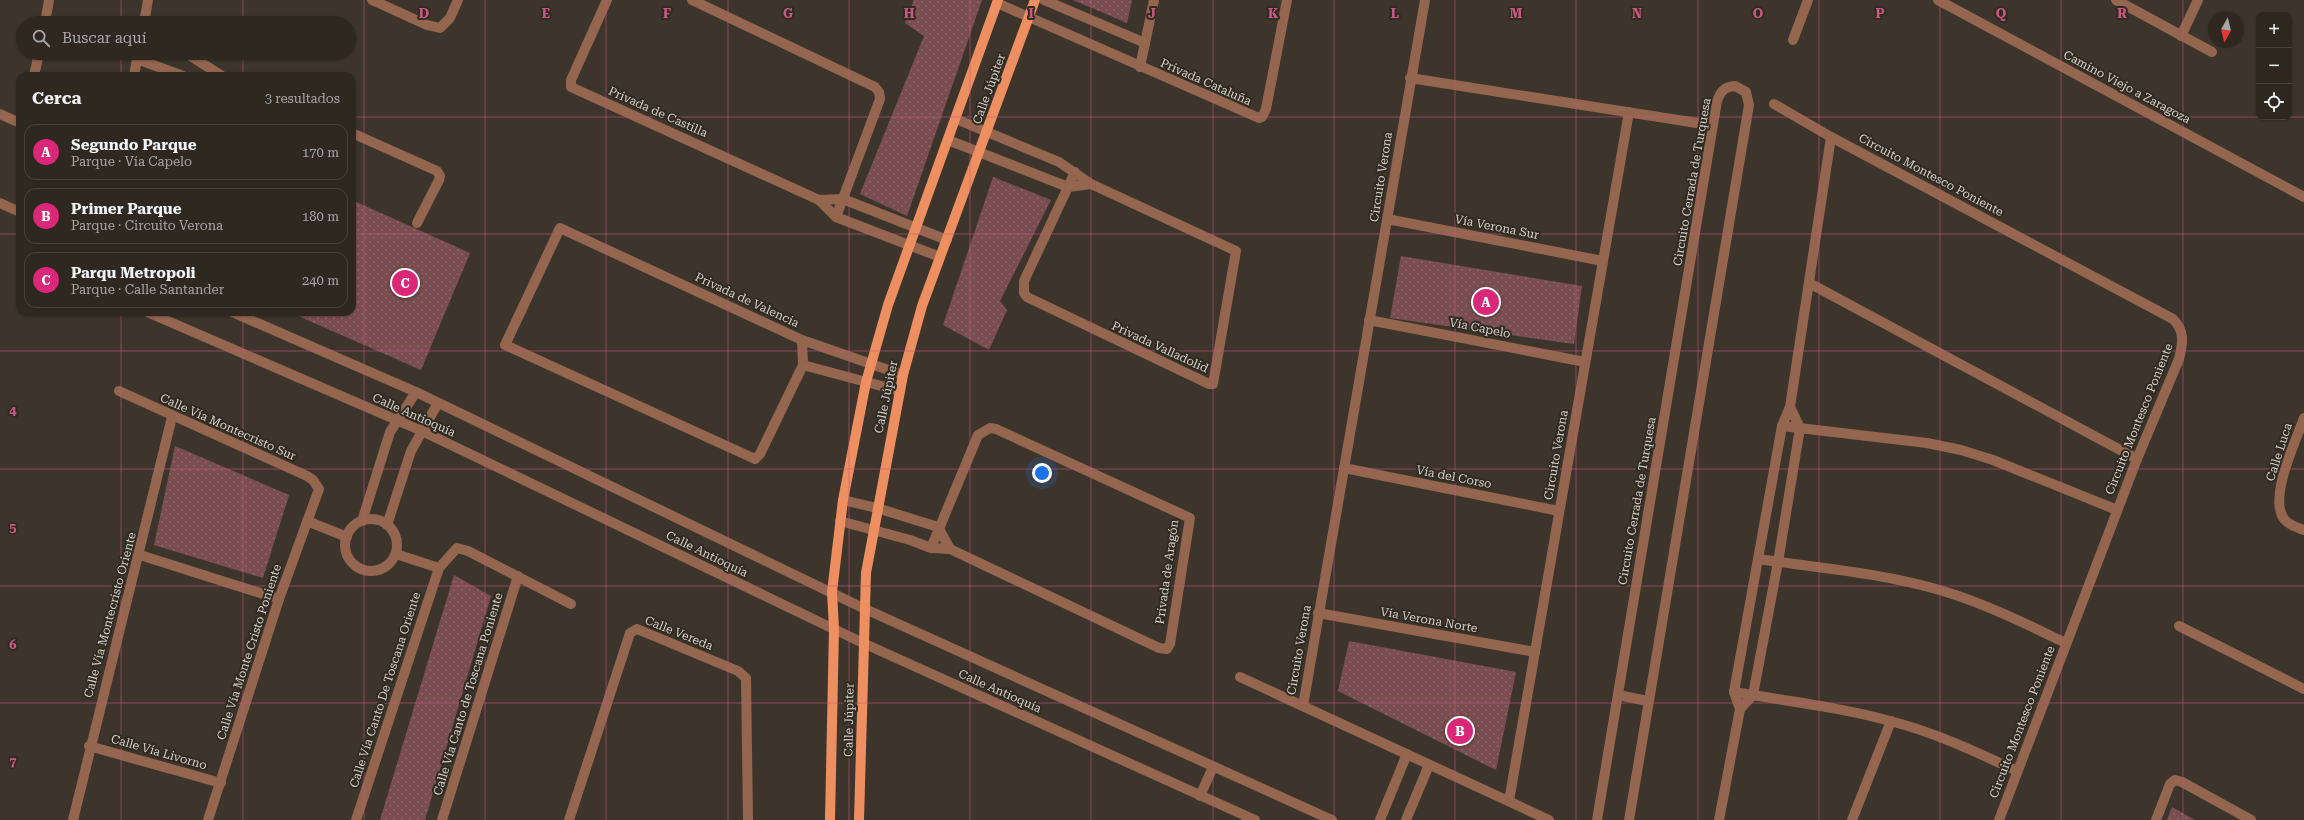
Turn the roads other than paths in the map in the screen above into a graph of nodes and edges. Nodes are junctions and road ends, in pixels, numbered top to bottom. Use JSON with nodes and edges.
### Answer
{"nodes":[{"id":1,"x":49,"y":0,"type":"edge"},
{"id":2,"x":148,"y":0,"type":"edge"},
{"id":3,"x":372,"y":0,"type":"edge"},
{"id":4,"x":458,"y":0,"type":"edge"},
{"id":5,"x":607,"y":0,"type":"edge"},
{"id":6,"x":692,"y":0,"type":"edge"},
{"id":7,"x":1035,"y":0,"type":"edge"},
{"id":8,"x":1044,"y":0,"type":"edge"},
{"id":9,"x":1154,"y":0,"type":"edge"},
{"id":10,"x":1287,"y":0,"type":"edge"},
{"id":11,"x":1425,"y":0,"type":"edge"},
{"id":12,"x":1808,"y":0,"type":"edge"},
{"id":13,"x":1938,"y":0,"type":"edge"},
{"id":14,"x":2116,"y":0,"type":"edge"},
{"id":15,"x":2198,"y":0,"type":"edge"},
{"id":16,"x":997,"y":2,"type":"edge"},
{"id":17,"x":46,"y":16,"type":"edge"},
{"id":18,"x":145,"y":16,"type":"edge"},
{"id":19,"x":1029,"y":18,"type":"junction"},
{"id":20,"x":2181,"y":36,"type":"junction"},
{"id":21,"x":1793,"y":40,"type":"dead end"},
{"id":22,"x":1145,"y":43,"type":"junction"},
{"id":23,"x":2212,"y":52,"type":"dead end"},
{"id":24,"x":37,"y":60,"type":"edge"},
{"id":25,"x":137,"y":60,"type":"edge"},
{"id":26,"x":147,"y":60,"type":"edge"},
{"id":27,"x":199,"y":60,"type":"edge"},
{"id":28,"x":1140,"y":67,"type":"junction"},
{"id":29,"x":35,"y":72,"type":"edge"},
{"id":30,"x":135,"y":72,"type":"edge"},
{"id":31,"x":174,"y":72,"type":"edge"},
{"id":32,"x":216,"y":72,"type":"edge"},
{"id":33,"x":1410,"y":78,"type":"junction"},
{"id":34,"x":1774,"y":104,"type":"dead end"},
{"id":35,"x":1629,"y":112,"type":"junction"},
{"id":36,"x":0,"y":114,"type":"edge"},
{"id":37,"x":956,"y":119,"type":"junction"},
{"id":38,"x":16,"y":121,"type":"edge"},
{"id":39,"x":1697,"y":123,"type":"dead end"},
{"id":40,"x":987,"y":132,"type":"junction"},
{"id":41,"x":356,"y":135,"type":"edge"},
{"id":42,"x":1831,"y":137,"type":"junction"},
{"id":43,"x":948,"y":140,"type":"junction"},
{"id":44,"x":980,"y":152,"type":"junction"},
{"id":45,"x":1075,"y":172,"type":"junction"},
{"id":46,"x":1091,"y":184,"type":"junction"},
{"id":47,"x":1068,"y":187,"type":"junction"},
{"id":48,"x":2304,"y":196,"type":"edge"},
{"id":49,"x":843,"y":199,"type":"junction"},
{"id":50,"x":820,"y":200,"type":"junction"},
{"id":51,"x":0,"y":203,"type":"edge"},
{"id":52,"x":16,"y":210,"type":"edge"},
{"id":53,"x":836,"y":217,"type":"junction"},
{"id":54,"x":1387,"y":219,"type":"junction"},
{"id":55,"x":417,"y":223,"type":"dead end"},
{"id":56,"x":916,"y":228,"type":"junction"},
{"id":57,"x":947,"y":240,"type":"junction"},
{"id":58,"x":910,"y":246,"type":"junction"},
{"id":59,"x":940,"y":257,"type":"junction"},
{"id":60,"x":1603,"y":261,"type":"junction"},
{"id":61,"x":1810,"y":283,"type":"junction"},
{"id":62,"x":156,"y":316,"type":"edge"},
{"id":63,"x":241,"y":316,"type":"edge"},
{"id":64,"x":1369,"y":320,"type":"junction"},
{"id":65,"x":802,"y":340,"type":"junction"},
{"id":66,"x":1586,"y":362,"type":"junction"},
{"id":67,"x":870,"y":364,"type":"junction"},
{"id":68,"x":803,"y":365,"type":"junction"},
{"id":69,"x":903,"y":375,"type":"junction"},
{"id":70,"x":866,"y":382,"type":"junction"},
{"id":71,"x":118,"y":391,"type":"dead end"},
{"id":72,"x":900,"y":391,"type":"junction"},
{"id":73,"x":416,"y":392,"type":"junction"},
{"id":74,"x":438,"y":403,"type":"junction"},
{"id":75,"x":1790,"y":407,"type":"junction"},
{"id":76,"x":172,"y":416,"type":"junction"},
{"id":77,"x":2304,"y":418,"type":"edge"},
{"id":78,"x":397,"y":421,"type":"junction"},
{"id":79,"x":1782,"y":426,"type":"junction"},
{"id":80,"x":1800,"y":428,"type":"junction"},
{"id":81,"x":422,"y":432,"type":"junction"},
{"id":82,"x":2137,"y":459,"type":"junction"},
{"id":83,"x":1344,"y":468,"type":"junction"},
{"id":84,"x":318,"y":494,"type":"joint"},
{"id":85,"x":843,"y":500,"type":"junction"},
{"id":86,"x":877,"y":508,"type":"junction"},
{"id":87,"x":1559,"y":510,"type":"junction"},
{"id":88,"x":2117,"y":510,"type":"junction"},
{"id":89,"x":307,"y":521,"type":"junction"},
{"id":90,"x":362,"y":521,"type":"junction"},
{"id":91,"x":840,"y":521,"type":"junction"},
{"id":92,"x":388,"y":525,"type":"junction"},
{"id":93,"x":938,"y":527,"type":"junction"},
{"id":94,"x":874,"y":530,"type":"junction"},
{"id":95,"x":2304,"y":530,"type":"edge"},
{"id":96,"x":347,"y":537,"type":"junction"},
{"id":97,"x":931,"y":548,"type":"junction"},
{"id":98,"x":950,"y":549,"type":"junction"},
{"id":99,"x":396,"y":554,"type":"junction"},
{"id":100,"x":140,"y":555,"type":"junction"},
{"id":101,"x":1758,"y":559,"type":"junction"},
{"id":102,"x":1778,"y":562,"type":"junction"},
{"id":103,"x":439,"y":568,"type":"junction"},
{"id":104,"x":518,"y":576,"type":"junction"},
{"id":105,"x":832,"y":592,"type":"junction"},
{"id":106,"x":280,"y":599,"type":"junction"},
{"id":107,"x":572,"y":604,"type":"dead end"},
{"id":108,"x":863,"y":608,"type":"junction"},
{"id":109,"x":1318,"y":613,"type":"junction"},
{"id":110,"x":2179,"y":626,"type":"dead end"},
{"id":111,"x":834,"y":629,"type":"junction"},
{"id":112,"x":863,"y":643,"type":"junction"},
{"id":113,"x":2066,"y":643,"type":"junction"},
{"id":114,"x":1535,"y":652,"type":"junction"},
{"id":115,"x":1240,"y":677,"type":"dead end"},
{"id":116,"x":2304,"y":689,"type":"edge"},
{"id":117,"x":1734,"y":692,"type":"junction"},
{"id":118,"x":1618,"y":695,"type":"junction"},
{"id":119,"x":1753,"y":695,"type":"junction"},
{"id":120,"x":1648,"y":701,"type":"junction"},
{"id":121,"x":1303,"y":706,"type":"junction"},
{"id":122,"x":1740,"y":710,"type":"junction"},
{"id":123,"x":1891,"y":721,"type":"junction"},
{"id":124,"x":89,"y":746,"type":"junction"},
{"id":125,"x":1407,"y":754,"type":"junction"},
{"id":126,"x":1429,"y":765,"type":"junction"},
{"id":127,"x":1213,"y":767,"type":"junction"},
{"id":128,"x":2016,"y":771,"type":"junction"},
{"id":129,"x":221,"y":783,"type":"junction"},
{"id":130,"x":1200,"y":796,"type":"junction"},
{"id":131,"x":1509,"y":802,"type":"junction"},
{"id":132,"x":73,"y":820,"type":"edge"},
{"id":133,"x":208,"y":820,"type":"edge"},
{"id":134,"x":356,"y":820,"type":"edge"},
{"id":135,"x":442,"y":820,"type":"edge"},
{"id":136,"x":569,"y":820,"type":"edge"},
{"id":137,"x":748,"y":820,"type":"edge"},
{"id":138,"x":830,"y":820,"type":"edge"},
{"id":139,"x":860,"y":820,"type":"edge"},
{"id":140,"x":1255,"y":820,"type":"edge"},
{"id":141,"x":1332,"y":820,"type":"edge"},
{"id":142,"x":1380,"y":820,"type":"edge"},
{"id":143,"x":1406,"y":820,"type":"edge"},
{"id":144,"x":1549,"y":820,"type":"edge"},
{"id":145,"x":1597,"y":820,"type":"edge"},
{"id":146,"x":1629,"y":820,"type":"edge"},
{"id":147,"x":1719,"y":820,"type":"edge"},
{"id":148,"x":1852,"y":820,"type":"edge"},
{"id":149,"x":1999,"y":820,"type":"edge"},
{"id":150,"x":2156,"y":820,"type":"edge"},
{"id":151,"x":2252,"y":820,"type":"edge"}],
"edges":[{"from":1,"to":17,"type":"street"},
{"from":2,"to":18,"type":"street"},
{"from":3,"to":4,"type":"street"},
{"from":5,"to":50,"type":"street","name":"Privada de Castilla"},
{"from":6,"to":49,"type":"street"},
{"from":7,"to":19,"type":"main road","name":"Calle Júpiter"},
{"from":8,"to":22,"type":"street"},
{"from":9,"to":22,"type":"street"},
{"from":10,"to":28,"type":"street","name":"Privada Cataluña"},
{"from":11,"to":33,"type":"street","name":"Circuito Verona"},
{"from":12,"to":21,"type":"street"},
{"from":13,"to":48,"type":"street","name":"Camino Viejo a Zaragoza"},
{"from":14,"to":20,"type":"street"},
{"from":15,"to":20,"type":"street"},
{"from":16,"to":19,"type":"street","name":"Privada Cataluña"},
{"from":16,"to":37,"type":"main road","name":"Calle Júpiter"},
{"from":19,"to":28,"type":"street","name":"Privada Cataluña"},
{"from":19,"to":40,"type":"main road","name":"Calle Júpiter"},
{"from":20,"to":23,"type":"street"},
{"from":22,"to":28,"type":"street"},
{"from":24,"to":29,"type":"street"},
{"from":25,"to":30,"type":"street"},
{"from":26,"to":31,"type":"street"},
{"from":27,"to":32,"type":"street"},
{"from":33,"to":35,"type":"street"},
{"from":33,"to":54,"type":"street","name":"Circuito Verona"},
{"from":34,"to":42,"type":"street","name":"Circuito Montesco Poniente"},
{"from":35,"to":39,"type":"street"},
{"from":35,"to":60,"type":"street","name":"Circuito Verona"},
{"from":36,"to":38,"type":"street"},
{"from":37,"to":40,"type":"street","name":"Privada Valladolid"},
{"from":37,"to":43,"type":"main road","name":"Calle Júpiter"},
{"from":40,"to":44,"type":"main road","name":"Calle Júpiter"},
{"from":40,"to":45,"type":"street","name":"Privada Valladolid"},
{"from":41,"to":55,"type":"street"},
{"from":42,"to":61,"type":"street"},
{"from":42,"to":82,"type":"street","name":"Circuito Montesco Poniente"},
{"from":43,"to":44,"type":"street"},
{"from":43,"to":56,"type":"main road","name":"Calle Júpiter"},
{"from":44,"to":47,"type":"street"},
{"from":44,"to":57,"type":"main road","name":"Calle Júpiter"},
{"from":45,"to":46,"type":"street","name":"Privada Valladolid"},
{"from":45,"to":47,"type":"street","name":"Privada Valladolid"},
{"from":46,"to":47,"type":"street"},
{"from":46,"to":47,"type":"street","name":"Privada Valladolid"},
{"from":49,"to":50,"type":"street","name":"Privada de Castilla"},
{"from":49,"to":53,"type":"street"},
{"from":49,"to":56,"type":"street","name":"Privada de Castilla"},
{"from":50,"to":53,"type":"street","name":"Privada de Castilla"},
{"from":51,"to":52,"type":"street"},
{"from":53,"to":58,"type":"street","name":"Privada de Castilla"},
{"from":54,"to":60,"type":"street","name":"Vía Verona Sur"},
{"from":54,"to":64,"type":"street","name":"Circuito Verona"},
{"from":56,"to":57,"type":"street","name":"Privada de Castilla"},
{"from":56,"to":58,"type":"main road","name":"Calle Júpiter"},
{"from":57,"to":59,"type":"main road","name":"Calle Júpiter"},
{"from":58,"to":59,"type":"street","name":"Privada de Castilla"},
{"from":58,"to":67,"type":"main road","name":"Calle Júpiter"},
{"from":59,"to":69,"type":"main road","name":"Calle Júpiter"},
{"from":60,"to":66,"type":"street","name":"Circuito Verona"},
{"from":61,"to":75,"type":"street"},
{"from":61,"to":82,"type":"street"},
{"from":62,"to":78,"type":"street","name":"Calle Antioquía"},
{"from":63,"to":73,"type":"street","name":"Calle Antioquía"},
{"from":64,"to":66,"type":"street","name":"Vía Capelo"},
{"from":64,"to":83,"type":"street","name":"Circuito Verona"},
{"from":65,"to":67,"type":"street"},
{"from":65,"to":68,"type":"street","name":"Privada de Valencia"},
{"from":65,"to":68,"type":"street","name":"Privada de Valencia"},
{"from":66,"to":87,"type":"street","name":"Circuito Verona"},
{"from":67,"to":69,"type":"street"},
{"from":67,"to":70,"type":"main road","name":"Calle Júpiter"},
{"from":68,"to":70,"type":"street"},
{"from":69,"to":72,"type":"main road","name":"Calle Júpiter"},
{"from":70,"to":72,"type":"street"},
{"from":70,"to":85,"type":"main road","name":"Calle Júpiter"},
{"from":71,"to":76,"type":"street","name":"Calle Vía Montecristo Sur"},
{"from":72,"to":86,"type":"main road","name":"Calle Júpiter"},
{"from":73,"to":74,"type":"street","name":"Calle Antioquía"},
{"from":73,"to":78,"type":"street"},
{"from":74,"to":81,"type":"street"},
{"from":74,"to":105,"type":"street","name":"Calle Antioquía"},
{"from":75,"to":79,"type":"street"},
{"from":75,"to":80,"type":"street"},
{"from":76,"to":84,"type":"street","name":"Calle Vía Montecristo Sur"},
{"from":76,"to":100,"type":"street","name":"Calle Vía Montecristo Oriente"},
{"from":77,"to":95,"type":"street","name":"Calle Luca"},
{"from":78,"to":81,"type":"street","name":"Calle Antioquía"},
{"from":78,"to":90,"type":"street"},
{"from":79,"to":80,"type":"street"},
{"from":79,"to":101,"type":"street"},
{"from":80,"to":88,"type":"street"},
{"from":80,"to":102,"type":"street"},
{"from":81,"to":92,"type":"street"},
{"from":81,"to":111,"type":"street","name":"Calle Antioquía"},
{"from":82,"to":88,"type":"street","name":"Circuito Montesco Poniente"},
{"from":83,"to":87,"type":"street","name":"Vía del Corso"},
{"from":83,"to":109,"type":"street","name":"Circuito Verona"},
{"from":84,"to":89,"type":"street","name":"Calle Vía Monte Cristo Poniente"},
{"from":85,"to":86,"type":"street"},
{"from":85,"to":91,"type":"main road","name":"Calle Júpiter"},
{"from":86,"to":93,"type":"street"},
{"from":86,"to":94,"type":"main road","name":"Calle Júpiter"},
{"from":87,"to":114,"type":"street","name":"Circuito Verona"},
{"from":88,"to":113,"type":"street","name":"Circuito Montesco Poniente"},
{"from":89,"to":96,"type":"street"},
{"from":89,"to":106,"type":"street","name":"Calle Vía Monte Cristo Poniente"},
{"from":90,"to":92,"type":"street"},
{"from":90,"to":96,"type":"street"},
{"from":91,"to":94,"type":"street","name":"Privada de Aragón"},
{"from":91,"to":105,"type":"main road","name":"Calle Júpiter"},
{"from":92,"to":99,"type":"street"},
{"from":93,"to":97,"type":"street","name":"Privada de Aragón"},
{"from":93,"to":98,"type":"street"},
{"from":93,"to":98,"type":"street","name":"Privada de Aragón"},
{"from":94,"to":97,"type":"street","name":"Privada de Aragón"},
{"from":94,"to":108,"type":"main road","name":"Calle Júpiter"},
{"from":96,"to":99,"type":"street"},
{"from":97,"to":98,"type":"street","name":"Privada de Aragón"},
{"from":99,"to":103,"type":"street"},
{"from":100,"to":106,"type":"street"},
{"from":100,"to":124,"type":"street","name":"Calle Vía Montecristo Oriente"},
{"from":101,"to":102,"type":"street"},
{"from":101,"to":117,"type":"street"},
{"from":102,"to":113,"type":"street"},
{"from":102,"to":119,"type":"street"},
{"from":103,"to":104,"type":"street"},
{"from":103,"to":134,"type":"street","name":"Calle Vía Canto De Toscana Oriente"},
{"from":104,"to":107,"type":"street"},
{"from":104,"to":135,"type":"street","name":"Calle Vía Canto de Toscana Poniente"},
{"from":105,"to":108,"type":"street","name":"Calle Antioquía"},
{"from":105,"to":111,"type":"main road","name":"Calle Júpiter"},
{"from":106,"to":129,"type":"street","name":"Calle Vía Monte Cristo Poniente"},
{"from":108,"to":112,"type":"main road","name":"Calle Júpiter"},
{"from":108,"to":127,"type":"street","name":"Calle Antioquía"},
{"from":109,"to":114,"type":"street","name":"Vía Verona Norte"},
{"from":109,"to":121,"type":"street","name":"Circuito Verona"},
{"from":110,"to":116,"type":"street"},
{"from":111,"to":112,"type":"street","name":"Calle Antioquía"},
{"from":111,"to":138,"type":"main road","name":"Calle Júpiter"},
{"from":112,"to":130,"type":"street","name":"Calle Antioquía"},
{"from":112,"to":139,"type":"main road","name":"Calle Júpiter"},
{"from":113,"to":128,"type":"street","name":"Circuito Montesco Poniente"},
{"from":114,"to":131,"type":"street","name":"Circuito Verona"},
{"from":115,"to":121,"type":"street","name":"Circuito Verona"},
{"from":117,"to":119,"type":"street"},
{"from":117,"to":122,"type":"street"},
{"from":118,"to":120,"type":"street"},
{"from":118,"to":120,"type":"street","name":"Circuito Cerrada de Turquesa"},
{"from":118,"to":145,"type":"street","name":"Circuito Cerrada de Turquesa"},
{"from":119,"to":122,"type":"street"},
{"from":119,"to":123,"type":"street"},
{"from":120,"to":146,"type":"street","name":"Circuito Cerrada de Turquesa"},
{"from":121,"to":125,"type":"street","name":"Circuito Verona"},
{"from":122,"to":147,"type":"street"},
{"from":123,"to":128,"type":"street"},
{"from":123,"to":148,"type":"street"},
{"from":124,"to":129,"type":"street","name":"Calle Vía Livorno"},
{"from":124,"to":132,"type":"street","name":"Calle Vía Montecristo Oriente"},
{"from":125,"to":126,"type":"street","name":"Circuito Verona"},
{"from":125,"to":142,"type":"street"},
{"from":126,"to":131,"type":"street","name":"Circuito Verona"},
{"from":126,"to":143,"type":"street"},
{"from":127,"to":130,"type":"street"},
{"from":127,"to":141,"type":"street","name":"Calle Antioquía"},
{"from":128,"to":149,"type":"street","name":"Circuito Montesco Poniente"},
{"from":129,"to":133,"type":"street","name":"Calle Vía Monte Cristo Poniente"},
{"from":130,"to":140,"type":"street","name":"Calle Antioquía"},
{"from":131,"to":144,"type":"street","name":"Circuito Verona"},
{"from":136,"to":137,"type":"street","name":"Calle Vereda"},
{"from":150,"to":151,"type":"street"}]}
